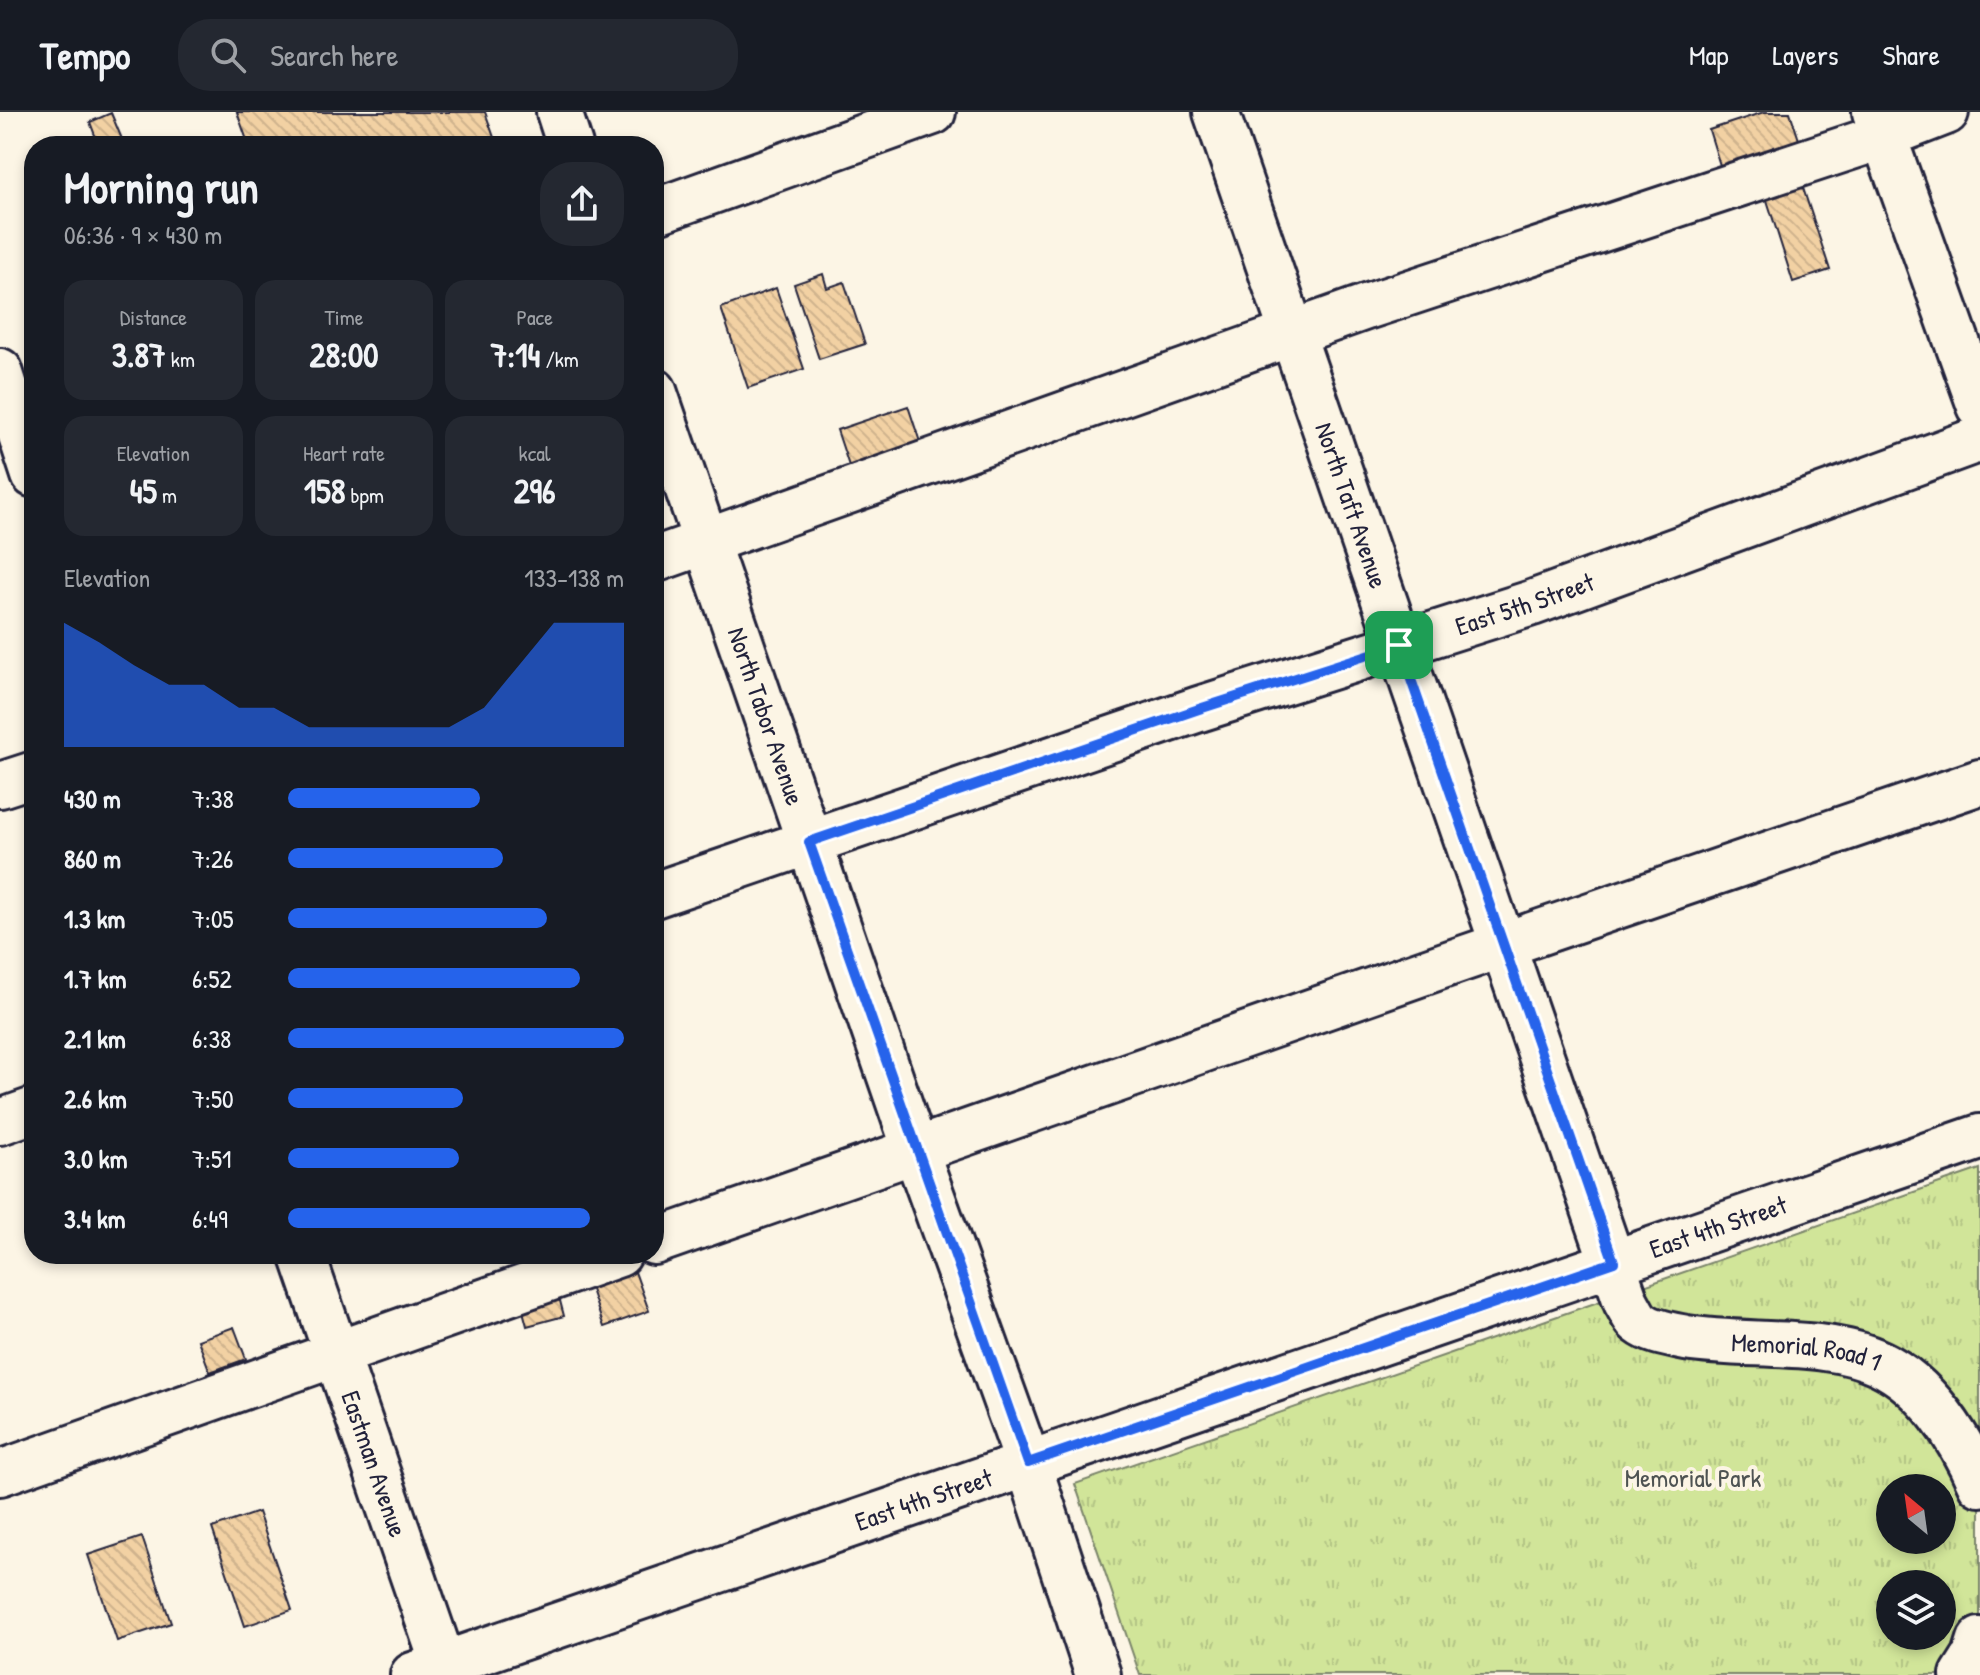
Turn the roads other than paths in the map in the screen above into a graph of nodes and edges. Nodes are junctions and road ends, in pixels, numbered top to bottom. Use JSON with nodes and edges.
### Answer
{"nodes":[{"id":1,"x":559,"y":112,"type":"edge"},
{"id":2,"x":933,"y":112,"type":"edge"},
{"id":3,"x":1216,"y":112,"type":"edge"},
{"id":4,"x":1946,"y":112,"type":"edge"},
{"id":5,"x":1879,"y":124,"type":"edge"},
{"id":6,"x":567,"y":136,"type":"edge"},
{"id":7,"x":664,"y":208,"type":"edge"},
{"id":8,"x":1293,"y":334,"type":"junction"},
{"id":9,"x":0,"y":371,"type":"edge"},
{"id":10,"x":1980,"y":406,"type":"edge"},
{"id":11,"x":664,"y":421,"type":"edge"},
{"id":12,"x":18,"y":435,"type":"edge"},
{"id":13,"x":1980,"y":439,"type":"edge"},
{"id":14,"x":705,"y":542,"type":"junction"},
{"id":15,"x":664,"y":556,"type":"edge"},
{"id":16,"x":1399,"y":645,"type":"junction"},
{"id":17,"x":24,"y":777,"type":"edge"},
{"id":18,"x":1980,"y":782,"type":"edge"},
{"id":19,"x":0,"y":785,"type":"edge"},
{"id":20,"x":809,"y":842,"type":"junction"},
{"id":21,"x":664,"y":892,"type":"edge"},
{"id":22,"x":1503,"y":945,"type":"junction"},
{"id":23,"x":24,"y":1114,"type":"edge"},
{"id":24,"x":0,"y":1122,"type":"edge"},
{"id":25,"x":1980,"y":1137,"type":"edge"},
{"id":26,"x":915,"y":1149,"type":"junction"},
{"id":27,"x":664,"y":1238,"type":"edge"},
{"id":28,"x":1614,"y":1262,"type":"junction"},
{"id":29,"x":305,"y":1264,"type":"edge"},
{"id":30,"x":591,"y":1264,"type":"edge"},
{"id":31,"x":336,"y":1354,"type":"junction"},
{"id":32,"x":1028,"y":1463,"type":"junction"},
{"id":33,"x":0,"y":1473,"type":"edge"},
{"id":34,"x":1980,"y":1484,"type":"edge"},
{"id":35,"x":1980,"y":1640,"type":"edge"},
{"id":36,"x":435,"y":1672,"type":"edge"},
{"id":37,"x":1098,"y":1675,"type":"edge"},
{"id":38,"x":1963,"y":1675,"type":"edge"}],
"edges":[{"from":1,"to":6,"type":"street"},
{"from":2,"to":7,"type":"street"},
{"from":3,"to":8,"type":"street","name":"North Taft Avenue"},
{"from":4,"to":5,"type":"street"},
{"from":5,"to":8,"type":"street"},
{"from":5,"to":10,"type":"street"},
{"from":8,"to":14,"type":"street"},
{"from":8,"to":16,"type":"street","name":"North Taft Avenue"},
{"from":9,"to":12,"type":"street"},
{"from":11,"to":14,"type":"street","name":"North Tabor Avenue"},
{"from":13,"to":16,"type":"street","name":"East 5th Street"},
{"from":14,"to":15,"type":"street"},
{"from":14,"to":20,"type":"street","name":"North Tabor Avenue"},
{"from":16,"to":20,"type":"street","name":"East 5th Street"},
{"from":16,"to":22,"type":"street","name":"North Taft Avenue"},
{"from":17,"to":19,"type":"street"},
{"from":18,"to":22,"type":"street"},
{"from":20,"to":21,"type":"street","name":"East 5th Street"},
{"from":20,"to":26,"type":"street","name":"North Tabor Avenue"},
{"from":22,"to":26,"type":"street"},
{"from":22,"to":28,"type":"street","name":"North Taft Avenue"},
{"from":23,"to":24,"type":"street"},
{"from":25,"to":28,"type":"street","name":"East 4th Street"},
{"from":26,"to":27,"type":"street"},
{"from":26,"to":32,"type":"street","name":"North Tabor Avenue"},
{"from":28,"to":32,"type":"street","name":"East 4th Street"},
{"from":28,"to":34,"type":"street","name":"Memorial Road 1"},
{"from":29,"to":31,"type":"street","name":"Eastman Avenue"},
{"from":30,"to":31,"type":"street"},
{"from":31,"to":33,"type":"street"},
{"from":31,"to":36,"type":"street","name":"Eastman Avenue"},
{"from":32,"to":36,"type":"street","name":"East 4th Street"},
{"from":32,"to":37,"type":"street","name":"North Tabor Avenue"},
{"from":35,"to":38,"type":"street"}]}
